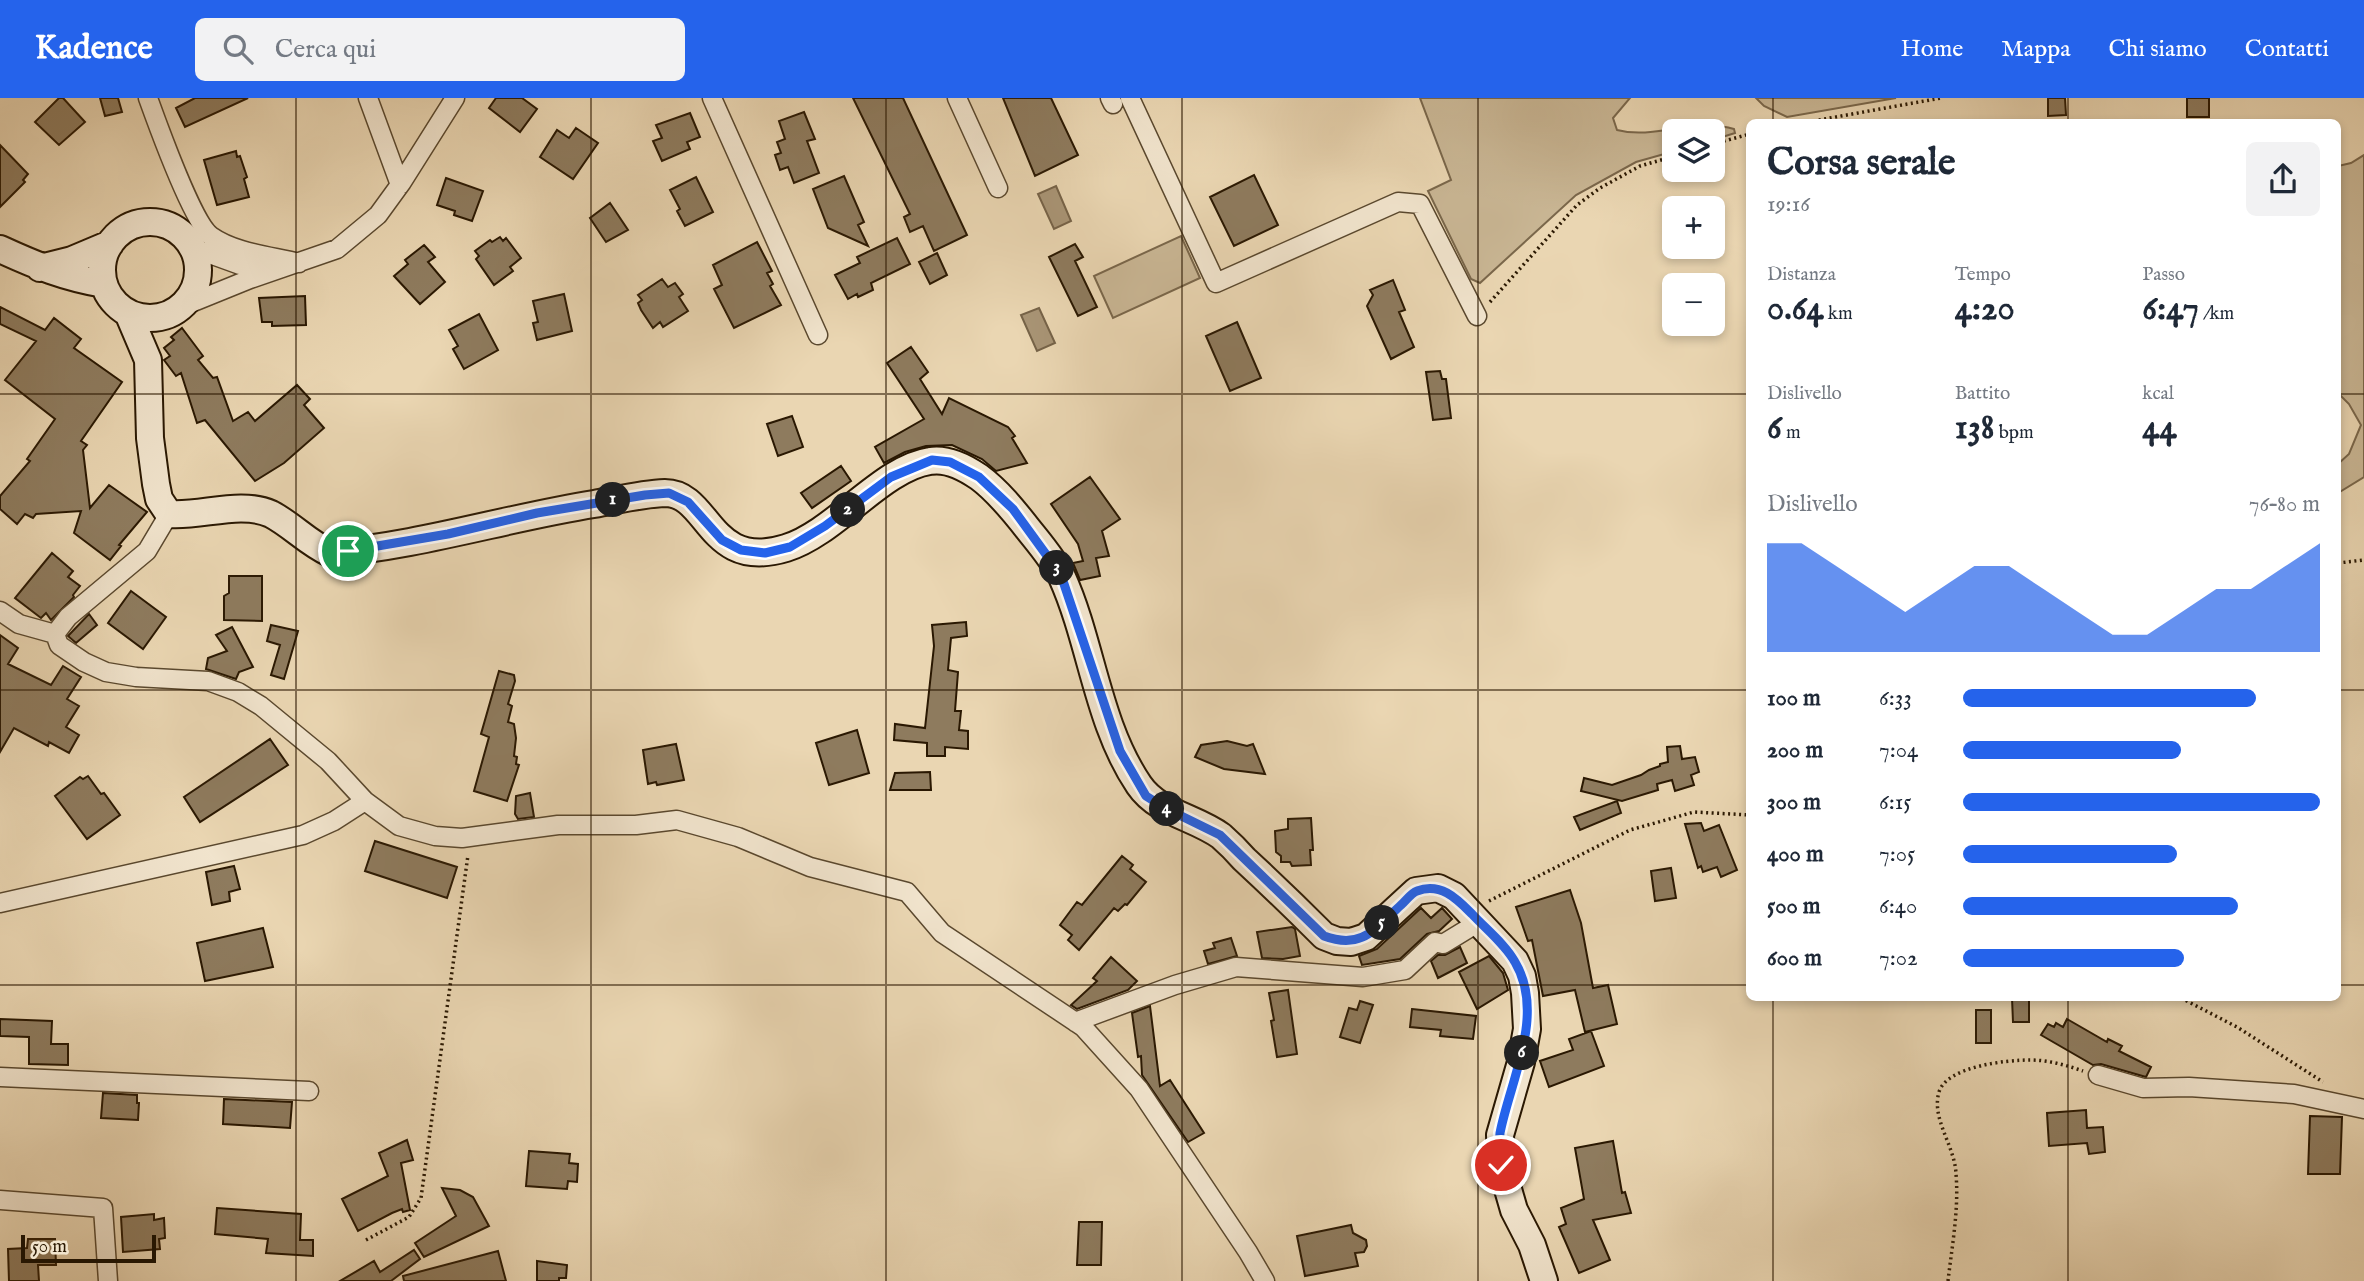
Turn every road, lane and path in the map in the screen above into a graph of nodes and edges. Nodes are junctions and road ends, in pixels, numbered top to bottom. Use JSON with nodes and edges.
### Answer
{"nodes":[{"id":1,"x":148,"y":98,"type":"edge"},
{"id":2,"x":368,"y":98,"type":"edge"},
{"id":3,"x":455,"y":98,"type":"edge"},
{"id":4,"x":712,"y":98,"type":"edge"},
{"id":5,"x":957,"y":98,"type":"edge"},
{"id":6,"x":1941,"y":98,"type":"edge"},
{"id":7,"x":1118,"y":100,"type":"edge"},
{"id":8,"x":1825,"y":119,"type":"edge"},
{"id":9,"x":1746,"y":135,"type":"edge"},
{"id":10,"x":1725,"y":141,"type":"edge"},
{"id":11,"x":1662,"y":160,"type":"edge"},
{"id":12,"x":400,"y":185,"type":"junction"},
{"id":13,"x":998,"y":188,"type":"dead end"},
{"id":14,"x":110,"y":244,"type":"junction"},
{"id":15,"x":194,"y":248,"type":"junction"},
{"id":16,"x":0,"y":249,"type":"edge"},
{"id":17,"x":291,"y":266,"type":"junction"},
{"id":18,"x":40,"y":268,"type":"junction"},
{"id":19,"x":104,"y":284,"type":"junction"},
{"id":20,"x":177,"y":310,"type":"junction"},
{"id":21,"x":128,"y":313,"type":"junction"},
{"id":22,"x":1477,"y":316,"type":"joint"},
{"id":23,"x":818,"y":335,"type":"dead end"},
{"id":24,"x":148,"y":360,"type":"junction"},
{"id":25,"x":169,"y":514,"type":"junction"},
{"id":26,"x":2364,"y":560,"type":"edge"},
{"id":27,"x":2341,"y":563,"type":"edge"},
{"id":28,"x":0,"y":611,"type":"edge"},
{"id":29,"x":55,"y":634,"type":"junction"},
{"id":30,"x":365,"y":801,"type":"junction"},
{"id":31,"x":1746,"y":815,"type":"edge"},
{"id":32,"x":471,"y":837,"type":"junction"},
{"id":33,"x":0,"y":903,"type":"edge"},
{"id":34,"x":1480,"y":914,"type":"junction"},
{"id":35,"x":2187,"y":1001,"type":"edge"},
{"id":36,"x":1076,"y":1022,"type":"junction"},
{"id":37,"x":2098,"y":1075,"type":"joint"},
{"id":38,"x":0,"y":1077,"type":"edge"},
{"id":39,"x":2332,"y":1087,"type":"dead end"},
{"id":40,"x":309,"y":1091,"type":"dead end"},
{"id":41,"x":2364,"y":1109,"type":"edge"},
{"id":42,"x":0,"y":1200,"type":"edge"},
{"id":43,"x":366,"y":1240,"type":"dead end"},
{"id":44,"x":108,"y":1281,"type":"edge"},
{"id":45,"x":1265,"y":1281,"type":"edge"},
{"id":46,"x":1544,"y":1281,"type":"edge"},
{"id":47,"x":1948,"y":1281,"type":"edge"}],
"edges":[{"from":1,"to":17,"type":"street"},
{"from":2,"to":12,"type":"street"},
{"from":3,"to":12,"type":"street"},
{"from":4,"to":23,"type":"street"},
{"from":5,"to":13,"type":"street"},
{"from":6,"to":8,"type":"path"},
{"from":7,"to":22,"type":"street"},
{"from":9,"to":10,"type":"path"},
{"from":11,"to":22,"type":"path"},
{"from":12,"to":17,"type":"street"},
{"from":14,"to":15,"type":"street"},
{"from":14,"to":18,"type":"street"},
{"from":14,"to":19,"type":"street"},
{"from":15,"to":17,"type":"street"},
{"from":15,"to":20,"type":"street"},
{"from":16,"to":18,"type":"street"},
{"from":17,"to":20,"type":"street"},
{"from":18,"to":19,"type":"street"},
{"from":19,"to":21,"type":"street"},
{"from":20,"to":21,"type":"street"},
{"from":20,"to":24,"type":"street"},
{"from":21,"to":24,"type":"street"},
{"from":24,"to":25,"type":"street"},
{"from":25,"to":29,"type":"street"},
{"from":25,"to":34,"type":"street"},
{"from":26,"to":27,"type":"path"},
{"from":28,"to":29,"type":"street"},
{"from":29,"to":30,"type":"street"},
{"from":30,"to":32,"type":"street"},
{"from":30,"to":33,"type":"street"},
{"from":31,"to":34,"type":"path"},
{"from":32,"to":36,"type":"street"},
{"from":32,"to":43,"type":"path"},
{"from":34,"to":36,"type":"street"},
{"from":34,"to":46,"type":"street"},
{"from":35,"to":39,"type":"path"},
{"from":36,"to":45,"type":"street"},
{"from":37,"to":41,"type":"street"},
{"from":37,"to":47,"type":"path"},
{"from":38,"to":40,"type":"street"},
{"from":42,"to":44,"type":"street"}]}
